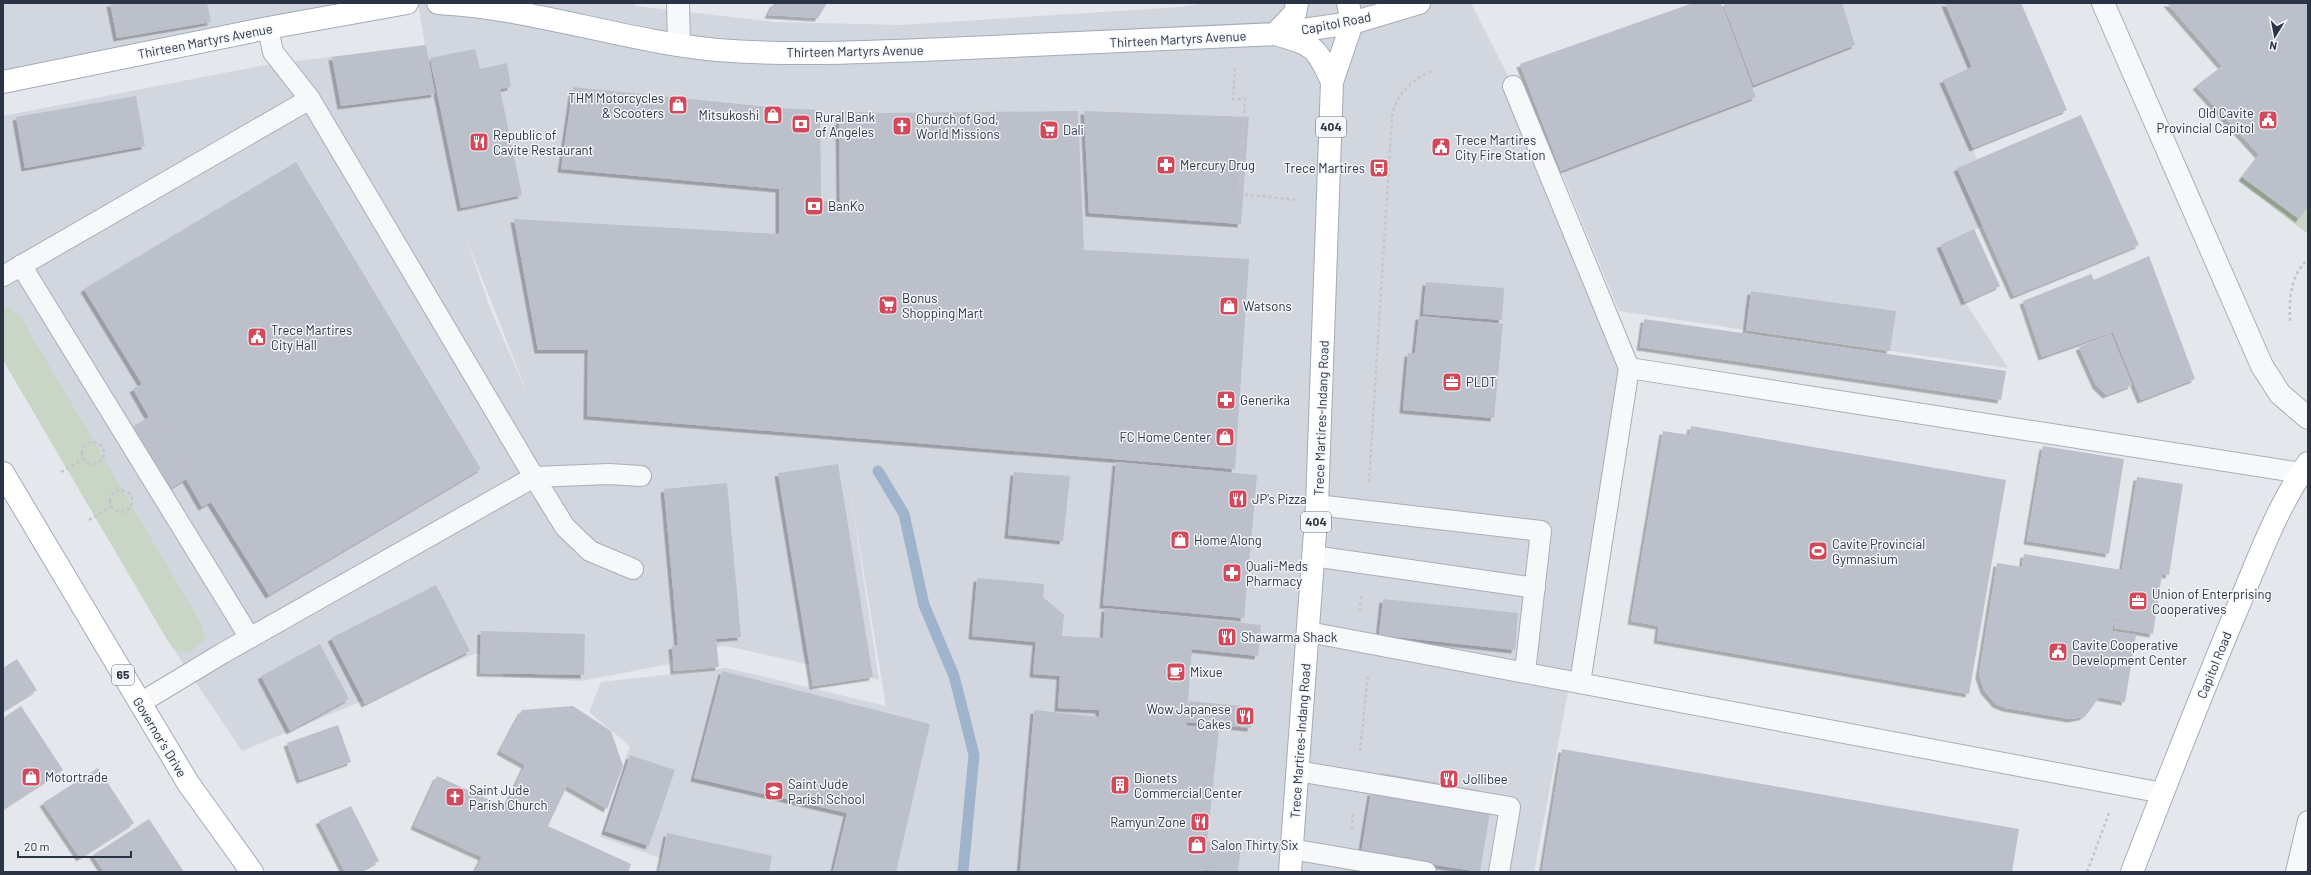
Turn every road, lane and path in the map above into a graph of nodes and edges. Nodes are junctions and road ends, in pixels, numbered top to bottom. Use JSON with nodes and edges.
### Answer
{"nodes":[{"id":1,"x":407,"y":3,"type":"edge"},
{"id":2,"x":438,"y":3,"type":"edge"},
{"id":3,"x":678,"y":3,"type":"edge"},
{"id":4,"x":1297,"y":3,"type":"edge"},
{"id":5,"x":1419,"y":3,"type":"edge"},
{"id":6,"x":2103,"y":3,"type":"edge"},
{"id":7,"x":1350,"y":13,"type":"edge"},
{"id":8,"x":268,"y":28,"type":"junction"},
{"id":9,"x":1275,"y":34,"type":"junction"},
{"id":10,"x":679,"y":45,"type":"junction"},
{"id":11,"x":1236,"y":68,"type":"dead end"},
{"id":12,"x":1432,"y":71,"type":"dead end"},
{"id":13,"x":3,"y":82,"type":"edge"},
{"id":14,"x":1332,"y":82,"type":"junction"},
{"id":15,"x":1513,"y":86,"type":"dead end"},
{"id":16,"x":310,"y":99,"type":"junction"},
{"id":17,"x":1300,"y":200,"type":"dead end"},
{"id":18,"x":2308,"y":259,"type":"edge"},
{"id":19,"x":21,"y":265,"type":"junction"},
{"id":20,"x":3,"y":276,"type":"edge"},
{"id":21,"x":2290,"y":321,"type":"dead end"},
{"id":22,"x":1629,"y":368,"type":"junction"},
{"id":23,"x":2308,"y":418,"type":"edge"},
{"id":24,"x":84,"y":458,"type":"junction"},
{"id":25,"x":2304,"y":468,"type":"edge"},
{"id":26,"x":61,"y":472,"type":"dead end"},
{"id":27,"x":3,"y":473,"type":"edge"},
{"id":28,"x":641,"y":476,"type":"dead end"},
{"id":29,"x":534,"y":477,"type":"junction"},
{"id":30,"x":1317,"y":505,"type":"junction"},
{"id":31,"x":112,"y":506,"type":"junction"},
{"id":32,"x":1367,"y":510,"type":"junction"},
{"id":33,"x":89,"y":520,"type":"dead end"},
{"id":34,"x":1313,"y":556,"type":"junction"},
{"id":35,"x":1364,"y":563,"type":"junction"},
{"id":36,"x":633,"y":569,"type":"dead end"},
{"id":37,"x":1535,"y":588,"type":"junction"},
{"id":38,"x":1308,"y":632,"type":"junction"},
{"id":39,"x":250,"y":638,"type":"junction"},
{"id":40,"x":1358,"y":641,"type":"junction"},
{"id":41,"x":1525,"y":672,"type":"junction"},
{"id":42,"x":1580,"y":683,"type":"junction"},
{"id":43,"x":140,"y":703,"type":"junction"},
{"id":44,"x":1297,"y":771,"type":"junction"},
{"id":45,"x":1357,"y":781,"type":"junction"},
{"id":46,"x":2163,"y":793,"type":"junction"},
{"id":47,"x":2308,"y":821,"type":"edge"},
{"id":48,"x":1292,"y":849,"type":"junction"},
{"id":49,"x":1348,"y":859,"type":"junction"},
{"id":50,"x":252,"y":872,"type":"edge"},
{"id":51,"x":1290,"y":872,"type":"edge"},
{"id":52,"x":1426,"y":872,"type":"edge"},
{"id":53,"x":1499,"y":872,"type":"edge"},
{"id":54,"x":2132,"y":872,"type":"edge"},
{"id":55,"x":2296,"y":872,"type":"edge"}],
"edges":[{"from":1,"to":8,"type":"main road","name":"Thirteen Martyrs Avenue"},
{"from":2,"to":10,"type":"main road","name":"Thirteen Martyrs Avenue"},
{"from":3,"to":10,"type":"street"},
{"from":4,"to":9,"type":"main road"},
{"from":5,"to":7,"type":"main road","name":"Capitol Road"},
{"from":6,"to":23,"type":"street"},
{"from":7,"to":9,"type":"main road","name":"Capitol Road"},
{"from":7,"to":14,"type":"main road","name":"Trece Martires-Indang Road","number":"404"},
{"from":8,"to":13,"type":"main road","name":"Thirteen Martyrs Avenue"},
{"from":8,"to":16,"type":"lane"},
{"from":9,"to":10,"type":"main road","name":"Thirteen Martyrs Avenue"},
{"from":9,"to":14,"type":"main road","name":"Trece Martires-Indang Road","number":"404"},
{"from":11,"to":17,"type":"path"},
{"from":12,"to":32,"type":"path"},
{"from":14,"to":30,"type":"main road","name":"Trece Martires-Indang Road","number":"404"},
{"from":15,"to":22,"type":"lane"},
{"from":16,"to":19,"type":"lane"},
{"from":16,"to":29,"type":"lane"},
{"from":18,"to":21,"type":"path"},
{"from":19,"to":20,"type":"lane"},
{"from":19,"to":39,"type":"lane"},
{"from":22,"to":25,"type":"lane"},
{"from":22,"to":42,"type":"lane"},
{"from":24,"to":24,"type":"path"},
{"from":24,"to":26,"type":"path"},
{"from":25,"to":46,"type":"main road","name":"Capitol Road"},
{"from":27,"to":43,"type":"main road","name":"Governor's Drive","number":"65"},
{"from":28,"to":29,"type":"lane"},
{"from":29,"to":36,"type":"lane"},
{"from":29,"to":39,"type":"lane"},
{"from":30,"to":32,"type":"lane"},
{"from":30,"to":34,"type":"main road","name":"Trece Martires-Indang Road","number":"404"},
{"from":31,"to":31,"type":"path"},
{"from":31,"to":33,"type":"path"},
{"from":32,"to":37,"type":"lane"},
{"from":34,"to":35,"type":"lane"},
{"from":34,"to":38,"type":"main road","name":"Trece Martires-Indang Road","number":"404"},
{"from":35,"to":37,"type":"lane"},
{"from":35,"to":40,"type":"path"},
{"from":37,"to":41,"type":"lane"},
{"from":38,"to":40,"type":"lane"},
{"from":38,"to":44,"type":"main road","name":"Trece Martires-Indang Road","number":"404"},
{"from":39,"to":43,"type":"lane"},
{"from":40,"to":41,"type":"lane"},
{"from":40,"to":45,"type":"path"},
{"from":41,"to":42,"type":"lane"},
{"from":42,"to":46,"type":"lane"},
{"from":43,"to":50,"type":"main road","name":"Governor's Drive","number":"65"},
{"from":44,"to":45,"type":"lane"},
{"from":44,"to":48,"type":"main road","name":"Trece Martires-Indang Road","number":"404"},
{"from":45,"to":49,"type":"path"},
{"from":45,"to":53,"type":"lane"},
{"from":46,"to":54,"type":"main road","name":"Capitol Road"},
{"from":47,"to":55,"type":"lane"},
{"from":48,"to":49,"type":"lane"},
{"from":48,"to":51,"type":"main road","name":"Trece Martires-Indang Road","number":"404"},
{"from":49,"to":52,"type":"lane"}]}
